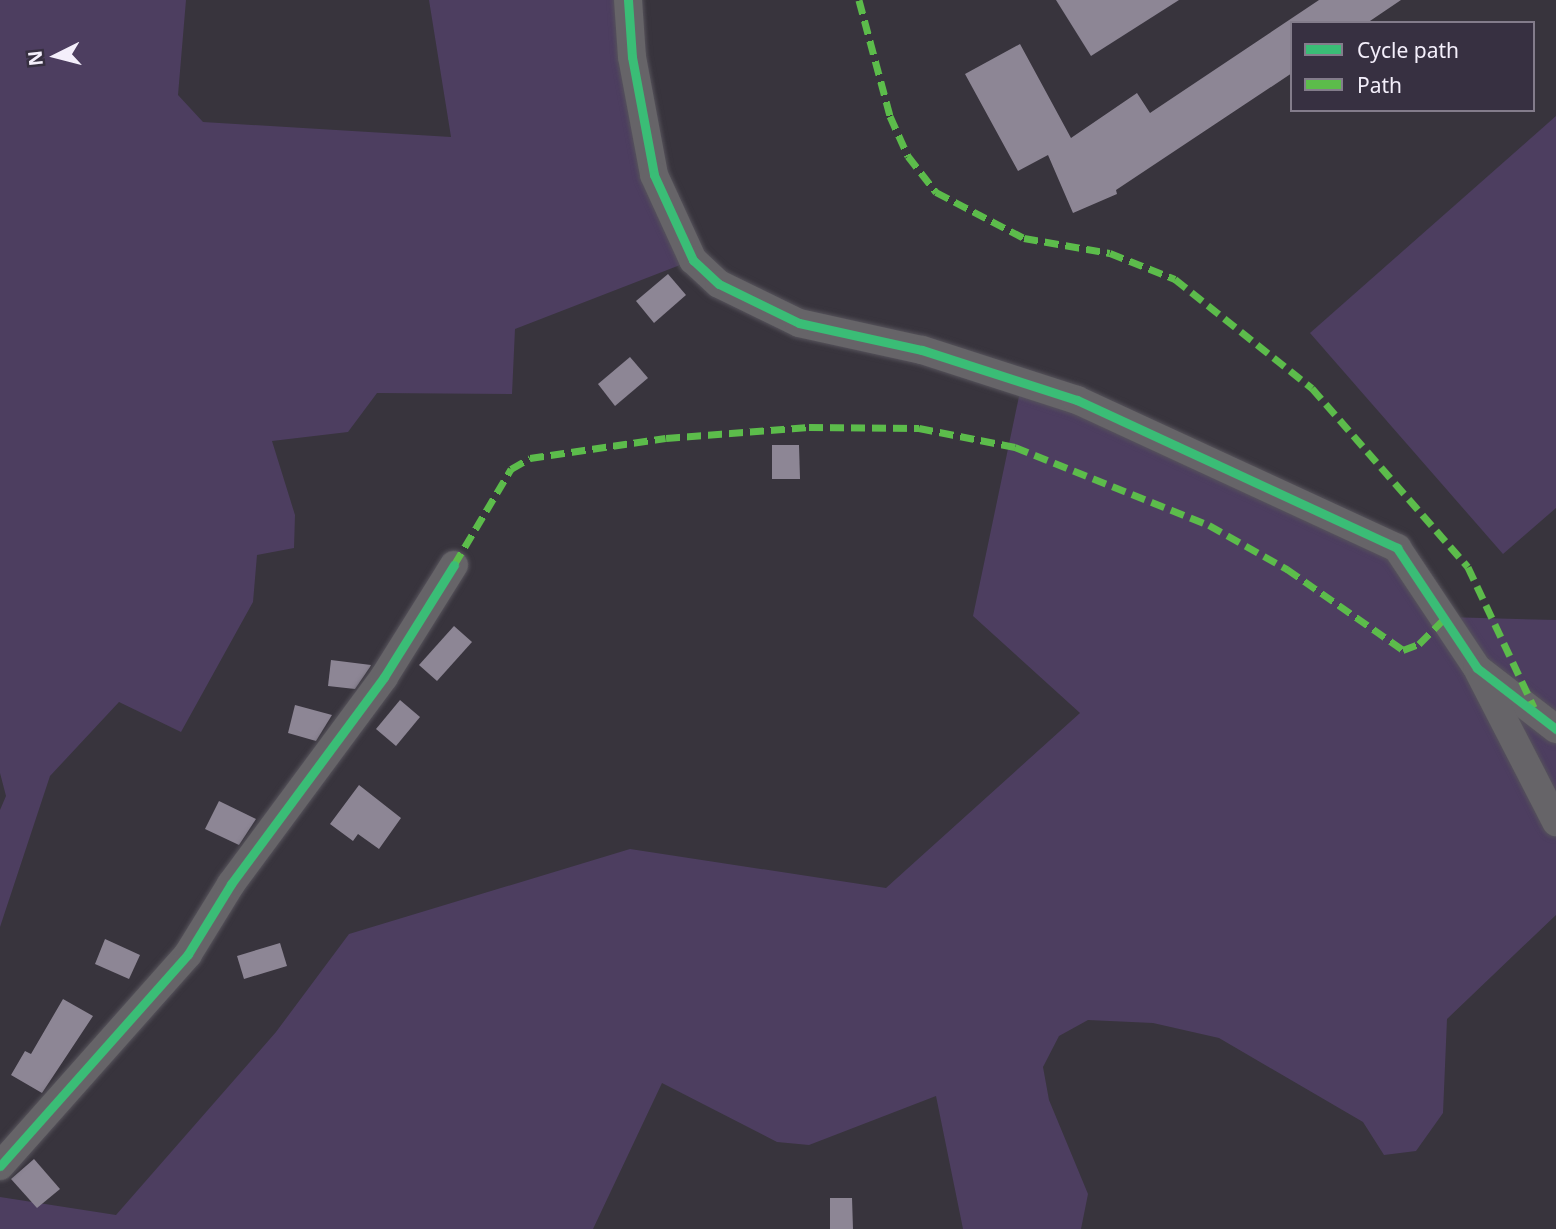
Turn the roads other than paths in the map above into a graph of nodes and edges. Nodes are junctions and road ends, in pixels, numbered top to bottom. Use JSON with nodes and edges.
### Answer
{"nodes":[{"id":1,"x":628,"y":0,"type":"edge"},
{"id":2,"x":454,"y":565,"type":"dead end"},
{"id":3,"x":1477,"y":668,"type":"junction"},
{"id":4,"x":1556,"y":729,"type":"edge"},
{"id":5,"x":1556,"y":822,"type":"edge"},
{"id":6,"x":0,"y":1166,"type":"edge"}],
"edges":[{"from":1,"to":3,"type":"street"},
{"from":2,"to":6,"type":"street"},
{"from":3,"to":4,"type":"street"},
{"from":3,"to":5,"type":"street"}]}
